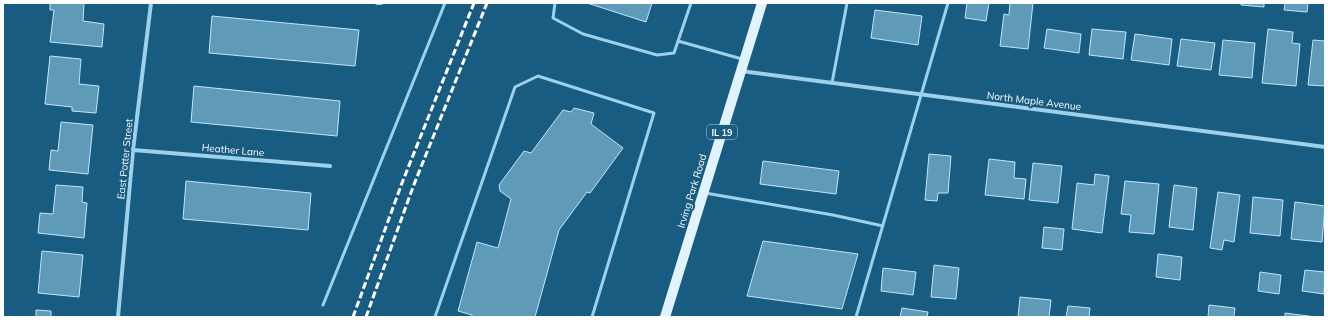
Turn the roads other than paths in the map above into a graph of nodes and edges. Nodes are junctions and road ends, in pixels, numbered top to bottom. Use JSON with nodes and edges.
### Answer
{"nodes":[{"id":1,"x":151,"y":3,"type":"edge"},
{"id":2,"x":377,"y":3,"type":"edge"},
{"id":3,"x":382,"y":3,"type":"edge"},
{"id":4,"x":444,"y":3,"type":"edge"},
{"id":5,"x":555,"y":3,"type":"edge"},
{"id":6,"x":690,"y":3,"type":"edge"},
{"id":7,"x":762,"y":3,"type":"edge"},
{"id":8,"x":847,"y":3,"type":"edge"},
{"id":9,"x":948,"y":3,"type":"edge"},
{"id":10,"x":678,"y":41,"type":"junction"},
{"id":11,"x":745,"y":59,"type":"junction"},
{"id":12,"x":741,"y":71,"type":"junction"},
{"id":13,"x":832,"y":83,"type":"junction"},
{"id":14,"x":920,"y":94,"type":"junction"},
{"id":15,"x":1325,"y":147,"type":"edge"},
{"id":16,"x":133,"y":150,"type":"junction"},
{"id":17,"x":330,"y":166,"type":"dead end"},
{"id":18,"x":704,"y":192,"type":"junction"},
{"id":19,"x":883,"y":226,"type":"junction"},
{"id":20,"x":323,"y":304,"type":"dead end"},
{"id":21,"x":118,"y":317,"type":"edge"},
{"id":22,"x":435,"y":317,"type":"edge"},
{"id":23,"x":592,"y":317,"type":"edge"},
{"id":24,"x":665,"y":317,"type":"edge"},
{"id":25,"x":856,"y":317,"type":"edge"}],
"edges":[{"from":1,"to":16,"type":"street","name":"East Potter Street"},
{"from":2,"to":3,"type":"street"},
{"from":4,"to":20,"type":"lane"},
{"from":5,"to":10,"type":"lane"},
{"from":6,"to":10,"type":"lane"},
{"from":7,"to":11,"type":"main road","name":"Irving Park Road","number":"IL 19"},
{"from":8,"to":13,"type":"lane"},
{"from":9,"to":14,"type":"lane"},
{"from":10,"to":11,"type":"lane"},
{"from":11,"to":12,"type":"main road","name":"Irving Park Road","number":"IL 19"},
{"from":12,"to":13,"type":"street","name":"North Maple Avenue"},
{"from":12,"to":18,"type":"main road","name":"Irving Park Road","number":"IL 19"},
{"from":13,"to":14,"type":"street","name":"North Maple Avenue"},
{"from":14,"to":15,"type":"street","name":"North Maple Avenue"},
{"from":14,"to":19,"type":"lane"},
{"from":16,"to":17,"type":"street","name":"Heather Lane"},
{"from":16,"to":21,"type":"street","name":"East Potter Street"},
{"from":18,"to":19,"type":"lane"},
{"from":18,"to":24,"type":"main road","name":"Irving Park Road","number":"IL 19"},
{"from":19,"to":25,"type":"lane"},
{"from":22,"to":23,"type":"lane"}]}
